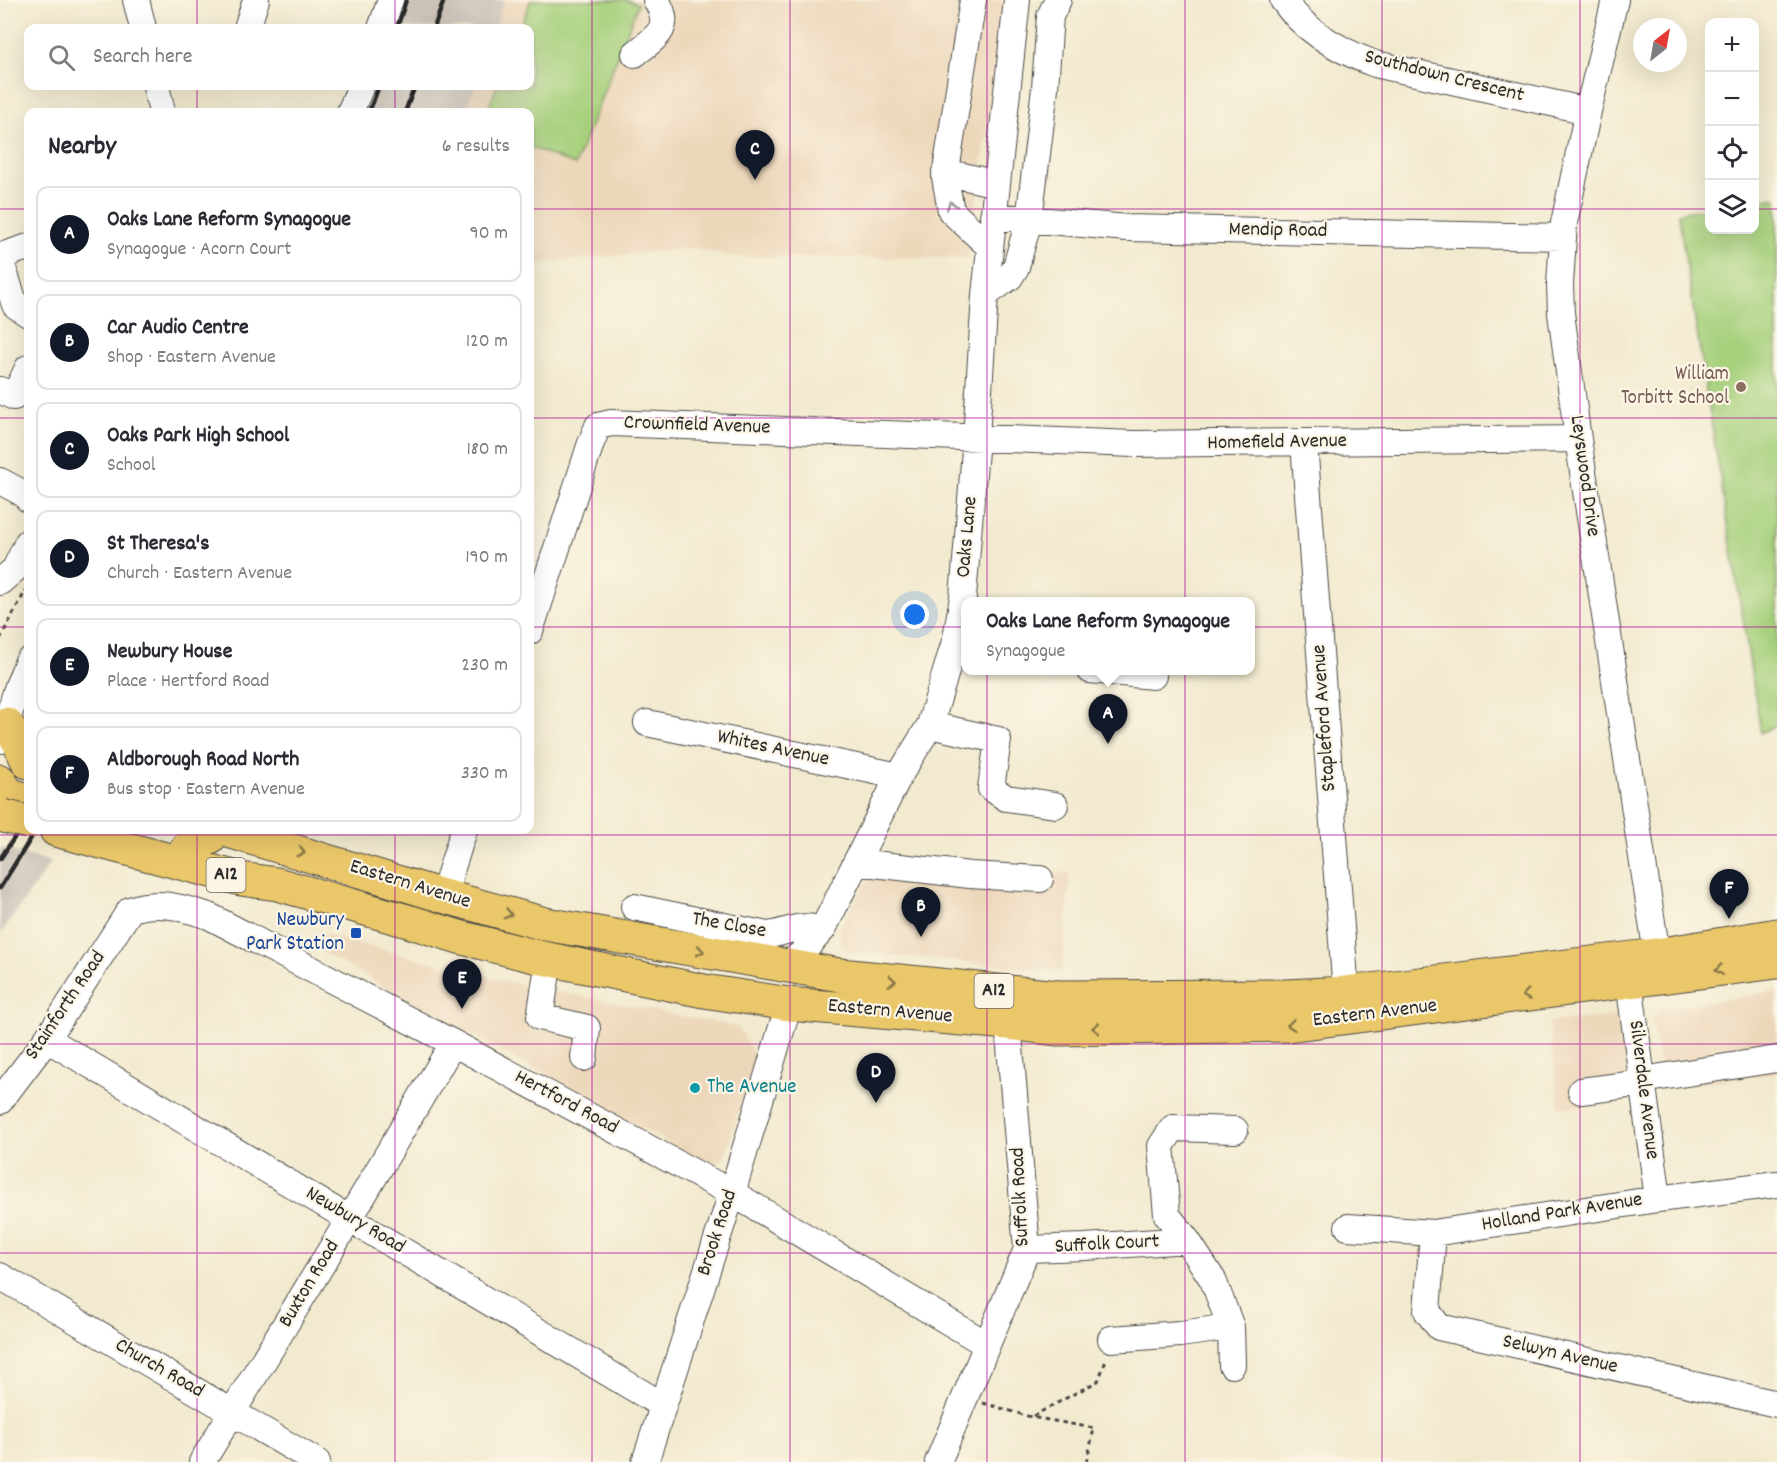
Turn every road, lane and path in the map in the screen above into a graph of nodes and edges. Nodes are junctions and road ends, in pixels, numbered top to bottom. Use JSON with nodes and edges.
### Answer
{"nodes":[{"id":1,"x":136,"y":0,"type":"edge"},
{"id":2,"x":256,"y":0,"type":"edge"},
{"id":3,"x":391,"y":0,"type":"edge"},
{"id":4,"x":656,"y":0,"type":"edge"},
{"id":5,"x":973,"y":0,"type":"edge"},
{"id":6,"x":1017,"y":0,"type":"edge"},
{"id":7,"x":1058,"y":0,"type":"edge"},
{"id":8,"x":1283,"y":0,"type":"edge"},
{"id":9,"x":1615,"y":0,"type":"edge"},
{"id":10,"x":142,"y":24,"type":"edge"},
{"id":11,"x":248,"y":24,"type":"edge"},
{"id":12,"x":382,"y":24,"type":"edge"},
{"id":13,"x":635,"y":54,"type":"dead end"},
{"id":14,"x":157,"y":90,"type":"edge"},
{"id":15,"x":358,"y":90,"type":"edge"},
{"id":16,"x":161,"y":108,"type":"edge"},
{"id":17,"x":352,"y":108,"type":"edge"},
{"id":18,"x":1588,"y":111,"type":"junction"},
{"id":19,"x":945,"y":172,"type":"junction"},
{"id":20,"x":997,"y":184,"type":"junction"},
{"id":21,"x":993,"y":216,"type":"junction"},
{"id":22,"x":1029,"y":220,"type":"junction"},
{"id":23,"x":1563,"y":237,"type":"junction"},
{"id":24,"x":990,"y":247,"type":"junction"},
{"id":25,"x":24,"y":249,"type":"edge"},
{"id":26,"x":1,"y":261,"type":"edge"},
{"id":27,"x":985,"y":295,"type":"junction"},
{"id":28,"x":24,"y":311,"type":"edge"},
{"id":29,"x":24,"y":377,"type":"edge"},
{"id":30,"x":0,"y":390,"type":"edge"},
{"id":31,"x":976,"y":438,"type":"junction"},
{"id":32,"x":1578,"y":439,"type":"junction"},
{"id":33,"x":1304,"y":443,"type":"junction"},
{"id":34,"x":0,"y":481,"type":"edge"},
{"id":35,"x":24,"y":494,"type":"edge"},
{"id":36,"x":24,"y":550,"type":"edge"},
{"id":37,"x":0,"y":582,"type":"edge"},
{"id":38,"x":24,"y":592,"type":"edge"},
{"id":39,"x":963,"y":597,"type":"edge"},
{"id":40,"x":534,"y":619,"type":"edge"},
{"id":41,"x":961,"y":622,"type":"edge"},
{"id":42,"x":0,"y":639,"type":"edge"},
{"id":43,"x":958,"y":659,"type":"edge"},
{"id":44,"x":24,"y":665,"type":"edge"},
{"id":45,"x":1142,"y":675,"type":"edge"},
{"id":46,"x":1153,"y":676,"type":"dead end"},
{"id":47,"x":9,"y":681,"type":"edge"},
{"id":48,"x":647,"y":723,"type":"dead end"},
{"id":49,"x":930,"y":724,"type":"junction"},
{"id":50,"x":2,"y":730,"type":"edge"},
{"id":51,"x":24,"y":753,"type":"edge"},
{"id":52,"x":899,"y":776,"type":"junction"},
{"id":53,"x":1055,"y":805,"type":"dead end"},
{"id":54,"x":78,"y":834,"type":"edge"},
{"id":55,"x":212,"y":834,"type":"edge"},
{"id":56,"x":218,"y":834,"type":"edge"},
{"id":57,"x":223,"y":834,"type":"edge"},
{"id":58,"x":463,"y":834,"type":"edge"},
{"id":59,"x":176,"y":862,"type":"junction"},
{"id":60,"x":856,"y":862,"type":"junction"},
{"id":61,"x":1040,"y":879,"type":"dead end"},
{"id":62,"x":277,"y":884,"type":"junction"},
{"id":63,"x":443,"y":897,"type":"junction"},
{"id":64,"x":634,"y":907,"type":"dead end"},
{"id":65,"x":130,"y":910,"type":"joint"},
{"id":66,"x":823,"y":929,"type":"junction"},
{"id":67,"x":1777,"y":935,"type":"edge"},
{"id":68,"x":1657,"y":955,"type":"junction"},
{"id":69,"x":549,"y":960,"type":"junction"},
{"id":70,"x":1777,"y":962,"type":"edge"},
{"id":71,"x":786,"y":966,"type":"junction"},
{"id":72,"x":840,"y":975,"type":"junction"},
{"id":73,"x":1629,"y":981,"type":"junction"},
{"id":74,"x":1346,"y":993,"type":"junction"},
{"id":75,"x":789,"y":1004,"type":"junction"},
{"id":76,"x":1008,"y":1023,"type":"junction"},
{"id":77,"x":47,"y":1039,"type":"junction"},
{"id":78,"x":453,"y":1043,"type":"junction"},
{"id":79,"x":584,"y":1058,"type":"dead end"},
{"id":80,"x":1777,"y":1059,"type":"edge"},
{"id":81,"x":1642,"y":1081,"type":"junction"},
{"id":82,"x":1581,"y":1091,"type":"dead end"},
{"id":83,"x":0,"y":1101,"type":"edge"},
{"id":84,"x":1235,"y":1130,"type":"dead end"},
{"id":85,"x":1777,"y":1184,"type":"edge"},
{"id":86,"x":732,"y":1193,"type":"junction"},
{"id":87,"x":1658,"y":1199,"type":"junction"},
{"id":88,"x":350,"y":1218,"type":"junction"},
{"id":89,"x":1348,"y":1227,"type":"dead end"},
{"id":90,"x":1433,"y":1233,"type":"junction"},
{"id":91,"x":1187,"y":1240,"type":"junction"},
{"id":92,"x":1027,"y":1249,"type":"junction"},
{"id":93,"x":0,"y":1276,"type":"edge"},
{"id":94,"x":1231,"y":1327,"type":"junction"},
{"id":95,"x":1113,"y":1339,"type":"joint"},
{"id":96,"x":986,"y":1344,"type":"junction"},
{"id":97,"x":1232,"y":1365,"type":"dead end"},
{"id":98,"x":964,"y":1398,"type":"junction"},
{"id":99,"x":1777,"y":1404,"type":"edge"},
{"id":100,"x":662,"y":1405,"type":"junction"},
{"id":101,"x":233,"y":1412,"type":"junction"},
{"id":102,"x":1031,"y":1417,"type":"junction"},
{"id":103,"x":946,"y":1460,"type":"edge"},
{"id":104,"x":202,"y":1462,"type":"edge"},
{"id":105,"x":317,"y":1462,"type":"edge"},
{"id":106,"x":645,"y":1462,"type":"edge"},
{"id":107,"x":1087,"y":1462,"type":"edge"}],
"edges":[{"from":1,"to":10,"type":"street"},
{"from":2,"to":11,"type":"street"},
{"from":3,"to":12,"type":"street"},
{"from":4,"to":13,"type":"street"},
{"from":5,"to":19,"type":"street"},
{"from":6,"to":20,"type":"street","name":"Oaks Lane"},
{"from":7,"to":22,"type":"street"},
{"from":8,"to":18,"type":"street","name":"Southdown Crescent"},
{"from":9,"to":18,"type":"street","name":"Leyswood Drive"},
{"from":14,"to":16,"type":"street"},
{"from":15,"to":17,"type":"street"},
{"from":18,"to":23,"type":"street","name":"Leyswood Drive"},
{"from":19,"to":20,"type":"street"},
{"from":24,"to":19,"type":"street","one_way":true},
{"from":20,"to":21,"type":"street","name":"Oaks Lane"},
{"from":21,"to":22,"type":"street","name":"Mendip Road"},
{"from":21,"to":24,"type":"street","name":"Oaks Lane"},
{"from":22,"to":23,"type":"street","name":"Mendip Road"},
{"from":22,"to":27,"type":"street"},
{"from":23,"to":32,"type":"street","name":"Leyswood Drive"},
{"from":24,"to":27,"type":"street","name":"Oaks Lane"},
{"from":25,"to":26,"type":"street"},
{"from":26,"to":28,"type":"street"},
{"from":27,"to":31,"type":"street","name":"Oaks Lane"},
{"from":29,"to":30,"type":"street"},
{"from":31,"to":33,"type":"street","name":"Homefield Avenue"},
{"from":31,"to":39,"type":"street","name":"Oaks Lane"},
{"from":31,"to":40,"type":"street","name":"Crownfield Avenue"},
{"from":32,"to":33,"type":"street","name":"Homefield Avenue"},
{"from":32,"to":68,"type":"street","name":"Leyswood Drive"},
{"from":33,"to":74,"type":"street","name":"Stapleford Avenue"},
{"from":34,"to":35,"type":"street"},
{"from":36,"to":37,"type":"street"},
{"from":38,"to":42,"type":"path"},
{"from":41,"to":43,"type":"street","name":"Oaks Lane"},
{"from":43,"to":49,"type":"street","name":"Oaks Lane"},
{"from":44,"to":47,"type":"street"},
{"from":45,"to":46,"type":"street"},
{"from":47,"to":50,"type":"street"},
{"from":48,"to":52,"type":"street","name":"Whites Avenue"},
{"from":49,"to":52,"type":"street","name":"Oaks Lane"},
{"from":49,"to":53,"type":"street"},
{"from":50,"to":51,"type":"highway"},
{"from":52,"to":60,"type":"street","name":"Oaks Lane"},
{"from":54,"to":59,"type":"highway","name":"Eastern Avenue","number":"A12"},
{"from":55,"to":59,"type":"highway"},
{"from":56,"to":62,"type":"highway"},
{"from":57,"to":63,"type":"highway","name":"Eastern Avenue","number":"A12","one_way":true},
{"from":58,"to":63,"type":"street"},
{"from":59,"to":62,"type":"highway","name":"Eastern Avenue","number":"A12"},
{"from":60,"to":61,"type":"street"},
{"from":60,"to":66,"type":"street","name":"Oaks Lane"},
{"from":62,"to":69,"type":"highway","name":"Eastern Avenue","number":"A12"},
{"from":63,"to":71,"type":"highway","name":"Eastern Avenue","number":"A12","one_way":true},
{"from":64,"to":66,"type":"street","name":"The Close"},
{"from":65,"to":77,"type":"street","name":"Stainforth Road"},
{"from":65,"to":78,"type":"street","name":"Hertford Road"},
{"from":66,"to":71,"type":"street","name":"Oaks Lane"},
{"from":66,"to":72,"type":"street"},
{"from":67,"to":68,"type":"highway","name":"Eastern Avenue","number":"A12"},
{"from":68,"to":74,"type":"highway","name":"Eastern Avenue","number":"A12"},
{"from":69,"to":75,"type":"highway","name":"Eastern Avenue","number":"A12"},
{"from":69,"to":79,"type":"street"},
{"from":70,"to":73,"type":"highway","name":"Eastern Avenue","number":"A12","one_way":true},
{"from":71,"to":72,"type":"highway","name":"Eastern Avenue","number":"A12"},
{"from":72,"to":74,"type":"highway","name":"Eastern Avenue","number":"A12","one_way":true},
{"from":73,"to":76,"type":"highway","name":"Eastern Avenue","number":"A12","one_way":true},
{"from":73,"to":81,"type":"street","name":"Silverdale Avenue"},
{"from":75,"to":76,"type":"highway","name":"Eastern Avenue","number":"A12"},
{"from":75,"to":86,"type":"street","name":"Brook Road"},
{"from":76,"to":92,"type":"street","name":"Suffolk Road"},
{"from":77,"to":83,"type":"street","name":"Stainforth Road"},
{"from":77,"to":88,"type":"street","name":"Newbury Road"},
{"from":78,"to":86,"type":"street","name":"Hertford Road"},
{"from":78,"to":88,"type":"street","name":"Buxton Road"},
{"from":80,"to":81,"type":"street"},
{"from":81,"to":82,"type":"street"},
{"from":81,"to":87,"type":"street","name":"Silverdale Avenue"},
{"from":84,"to":91,"type":"street","name":"Suffolk Court"},
{"from":85,"to":87,"type":"street","name":"Holland Park Avenue"},
{"from":86,"to":96,"type":"street","name":"Hertford Road"},
{"from":86,"to":100,"type":"street","name":"Brook Road"},
{"from":87,"to":90,"type":"street","name":"Holland Park Avenue"},
{"from":88,"to":100,"type":"street","name":"Newbury Road"},
{"from":88,"to":101,"type":"street","name":"Buxton Road"},
{"from":89,"to":90,"type":"street","name":"Holland Park Avenue"},
{"from":90,"to":99,"type":"street","name":"Selwyn Avenue"},
{"from":91,"to":92,"type":"street","name":"Suffolk Court"},
{"from":91,"to":94,"type":"street","name":"Suffolk Court"},
{"from":92,"to":96,"type":"street","name":"Suffolk Road"},
{"from":93,"to":101,"type":"street","name":"Church Road"},
{"from":94,"to":95,"type":"street"},
{"from":94,"to":97,"type":"street","name":"Suffolk Court"},
{"from":95,"to":102,"type":"path"},
{"from":96,"to":98,"type":"street","name":"Suffolk Road"},
{"from":98,"to":102,"type":"path"},
{"from":98,"to":103,"type":"street","name":"Suffolk Road"},
{"from":100,"to":106,"type":"street","name":"Brook Road"},
{"from":101,"to":104,"type":"street","name":"Buxton Road"},
{"from":101,"to":105,"type":"street","name":"Church Road"},
{"from":102,"to":107,"type":"path"}]}
